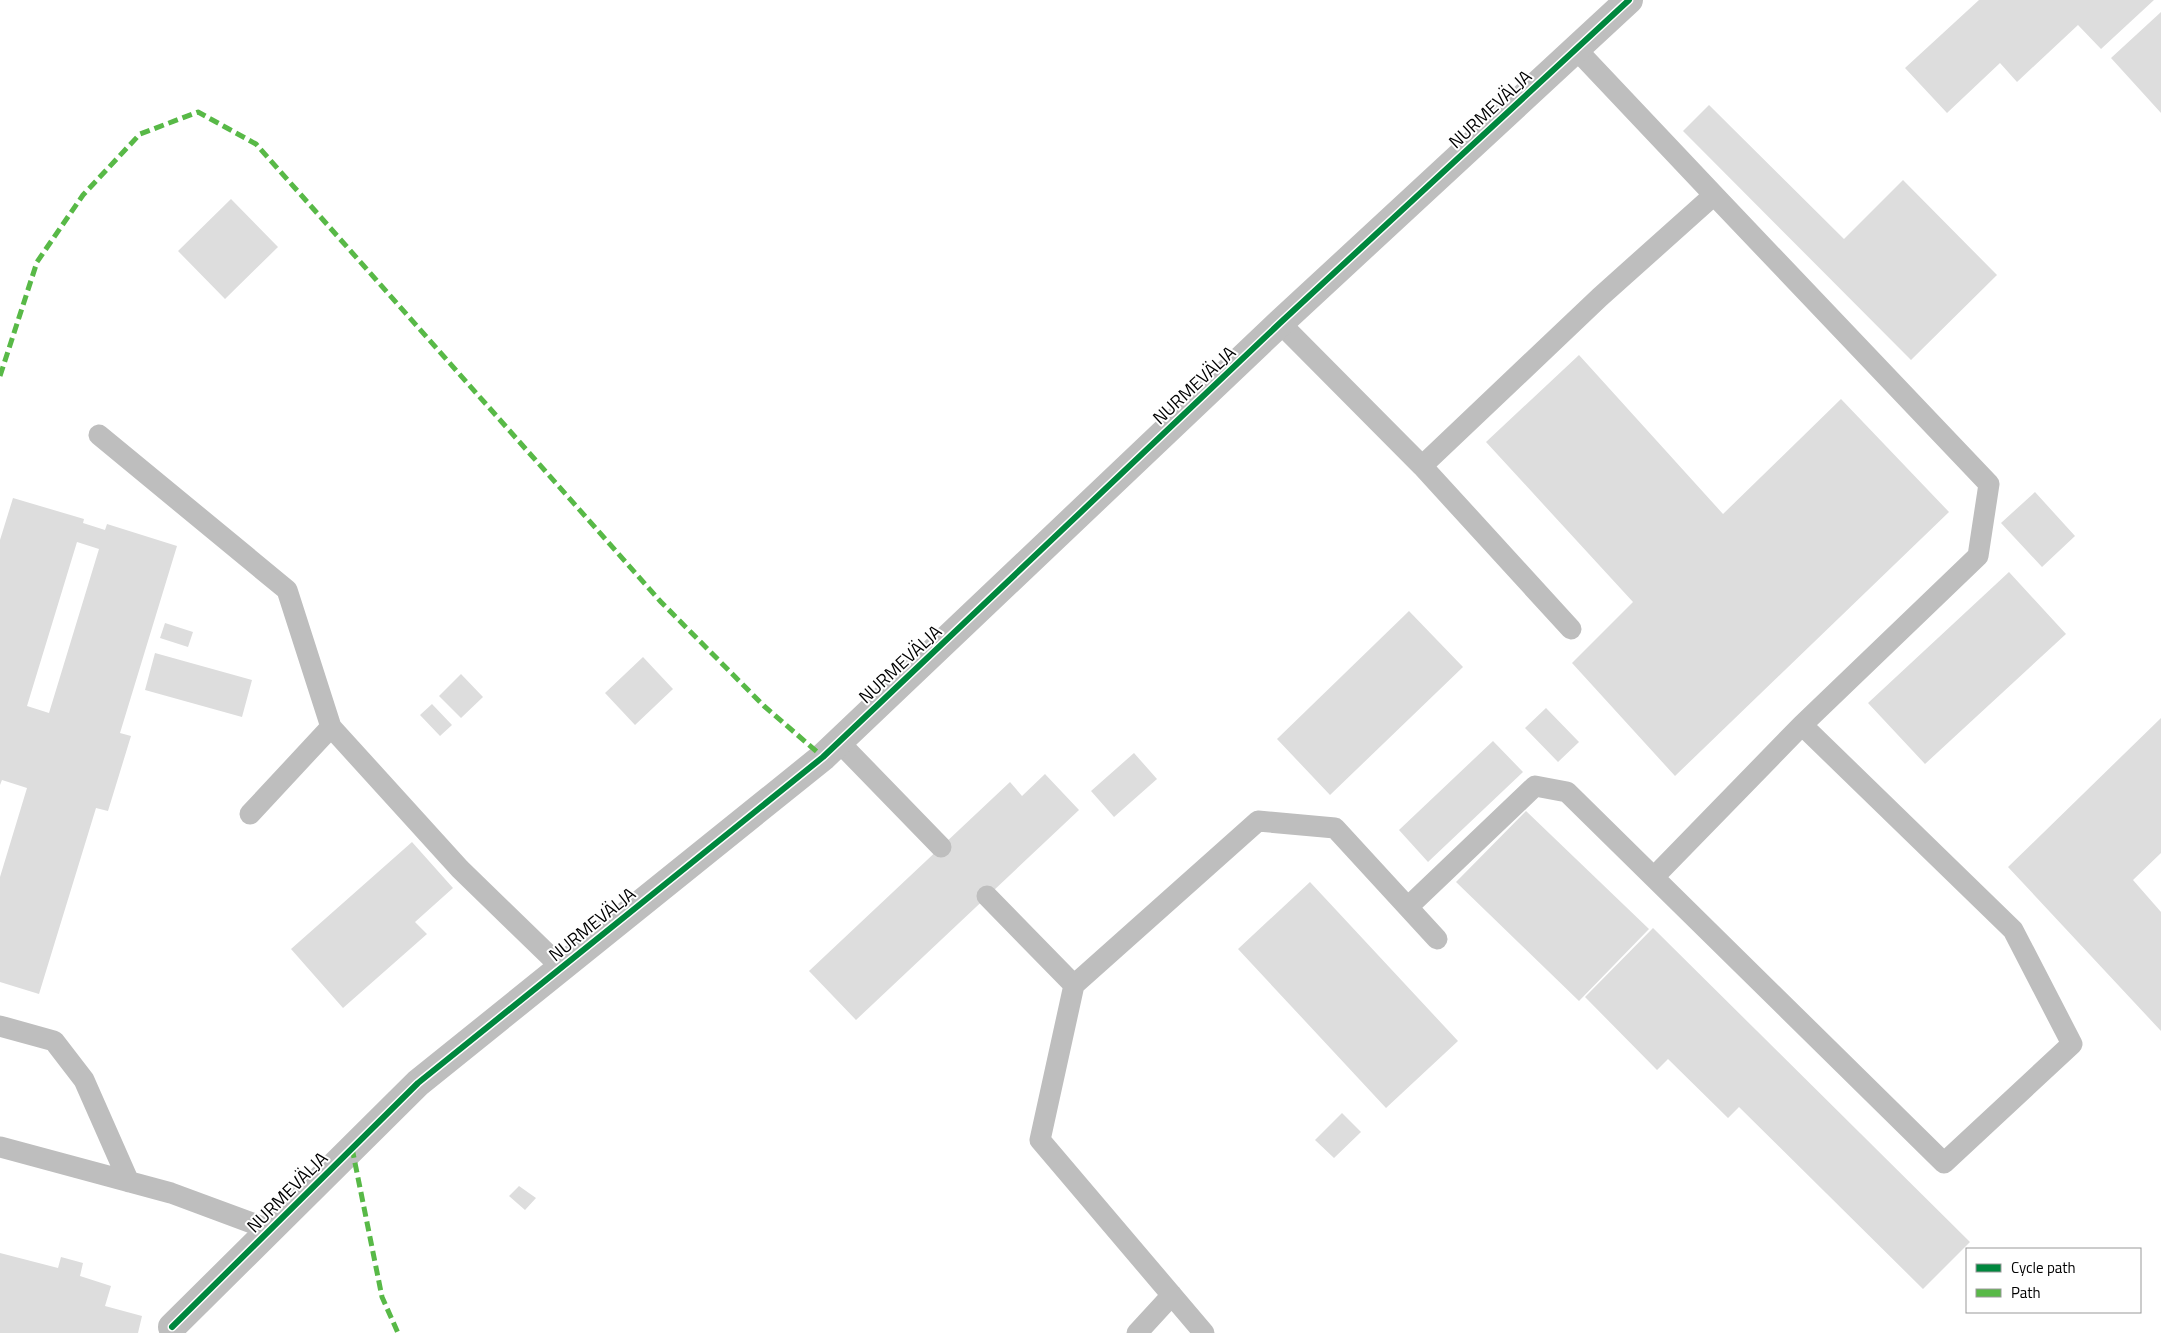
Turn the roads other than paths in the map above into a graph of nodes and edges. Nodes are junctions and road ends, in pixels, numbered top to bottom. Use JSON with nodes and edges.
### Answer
{"nodes":[{"id":1,"x":1629,"y":0,"type":"edge"},
{"id":2,"x":1576,"y":49,"type":"junction"},
{"id":3,"x":1714,"y":195,"type":"junction"},
{"id":4,"x":1280,"y":324,"type":"junction"},
{"id":5,"x":99,"y":435,"type":"dead end"},
{"id":6,"x":1422,"y":466,"type":"junction"},
{"id":7,"x":1571,"y":630,"type":"dead end"},
{"id":8,"x":1802,"y":725,"type":"junction"},
{"id":9,"x":331,"y":727,"type":"junction"},
{"id":10,"x":839,"y":742,"type":"junction"},
{"id":11,"x":250,"y":814,"type":"dead end"},
{"id":12,"x":941,"y":847,"type":"dead end"},
{"id":13,"x":1654,"y":877,"type":"junction"},
{"id":14,"x":987,"y":896,"type":"dead end"},
{"id":15,"x":1408,"y":907,"type":"junction"},
{"id":16,"x":1437,"y":939,"type":"dead end"},
{"id":17,"x":562,"y":968,"type":"junction"},
{"id":18,"x":1074,"y":985,"type":"junction"},
{"id":19,"x":0,"y":1026,"type":"edge"},
{"id":20,"x":0,"y":1147,"type":"edge"},
{"id":21,"x":129,"y":1182,"type":"junction"},
{"id":22,"x":270,"y":1230,"type":"junction"},
{"id":23,"x":1172,"y":1295,"type":"junction"},
{"id":24,"x":172,"y":1327,"type":"dead end"},
{"id":25,"x":1137,"y":1333,"type":"edge"},
{"id":26,"x":1204,"y":1333,"type":"edge"}],
"edges":[{"from":1,"to":2,"type":"street","name":"NURMEVÄLJA"},
{"from":2,"to":3,"type":"lane"},
{"from":2,"to":4,"type":"street","name":"NURMEVÄLJA"},
{"from":3,"to":6,"type":"lane"},
{"from":3,"to":8,"type":"lane"},
{"from":4,"to":6,"type":"lane"},
{"from":4,"to":10,"type":"street","name":"NURMEVÄLJA"},
{"from":5,"to":9,"type":"lane"},
{"from":6,"to":7,"type":"lane"},
{"from":8,"to":13,"type":"lane"},
{"from":8,"to":13,"type":"lane"},
{"from":9,"to":11,"type":"lane"},
{"from":9,"to":17,"type":"lane"},
{"from":10,"to":12,"type":"lane"},
{"from":10,"to":17,"type":"street","name":"NURMEVÄLJA"},
{"from":13,"to":15,"type":"lane"},
{"from":14,"to":18,"type":"lane"},
{"from":15,"to":16,"type":"lane"},
{"from":15,"to":18,"type":"lane"},
{"from":17,"to":22,"type":"street","name":"NURMEVÄLJA"},
{"from":18,"to":23,"type":"lane"},
{"from":19,"to":21,"type":"lane"},
{"from":20,"to":21,"type":"lane"},
{"from":21,"to":22,"type":"lane"},
{"from":22,"to":24,"type":"street","name":"NURMEVÄLJA"},
{"from":23,"to":25,"type":"lane"},
{"from":23,"to":26,"type":"lane"}]}
